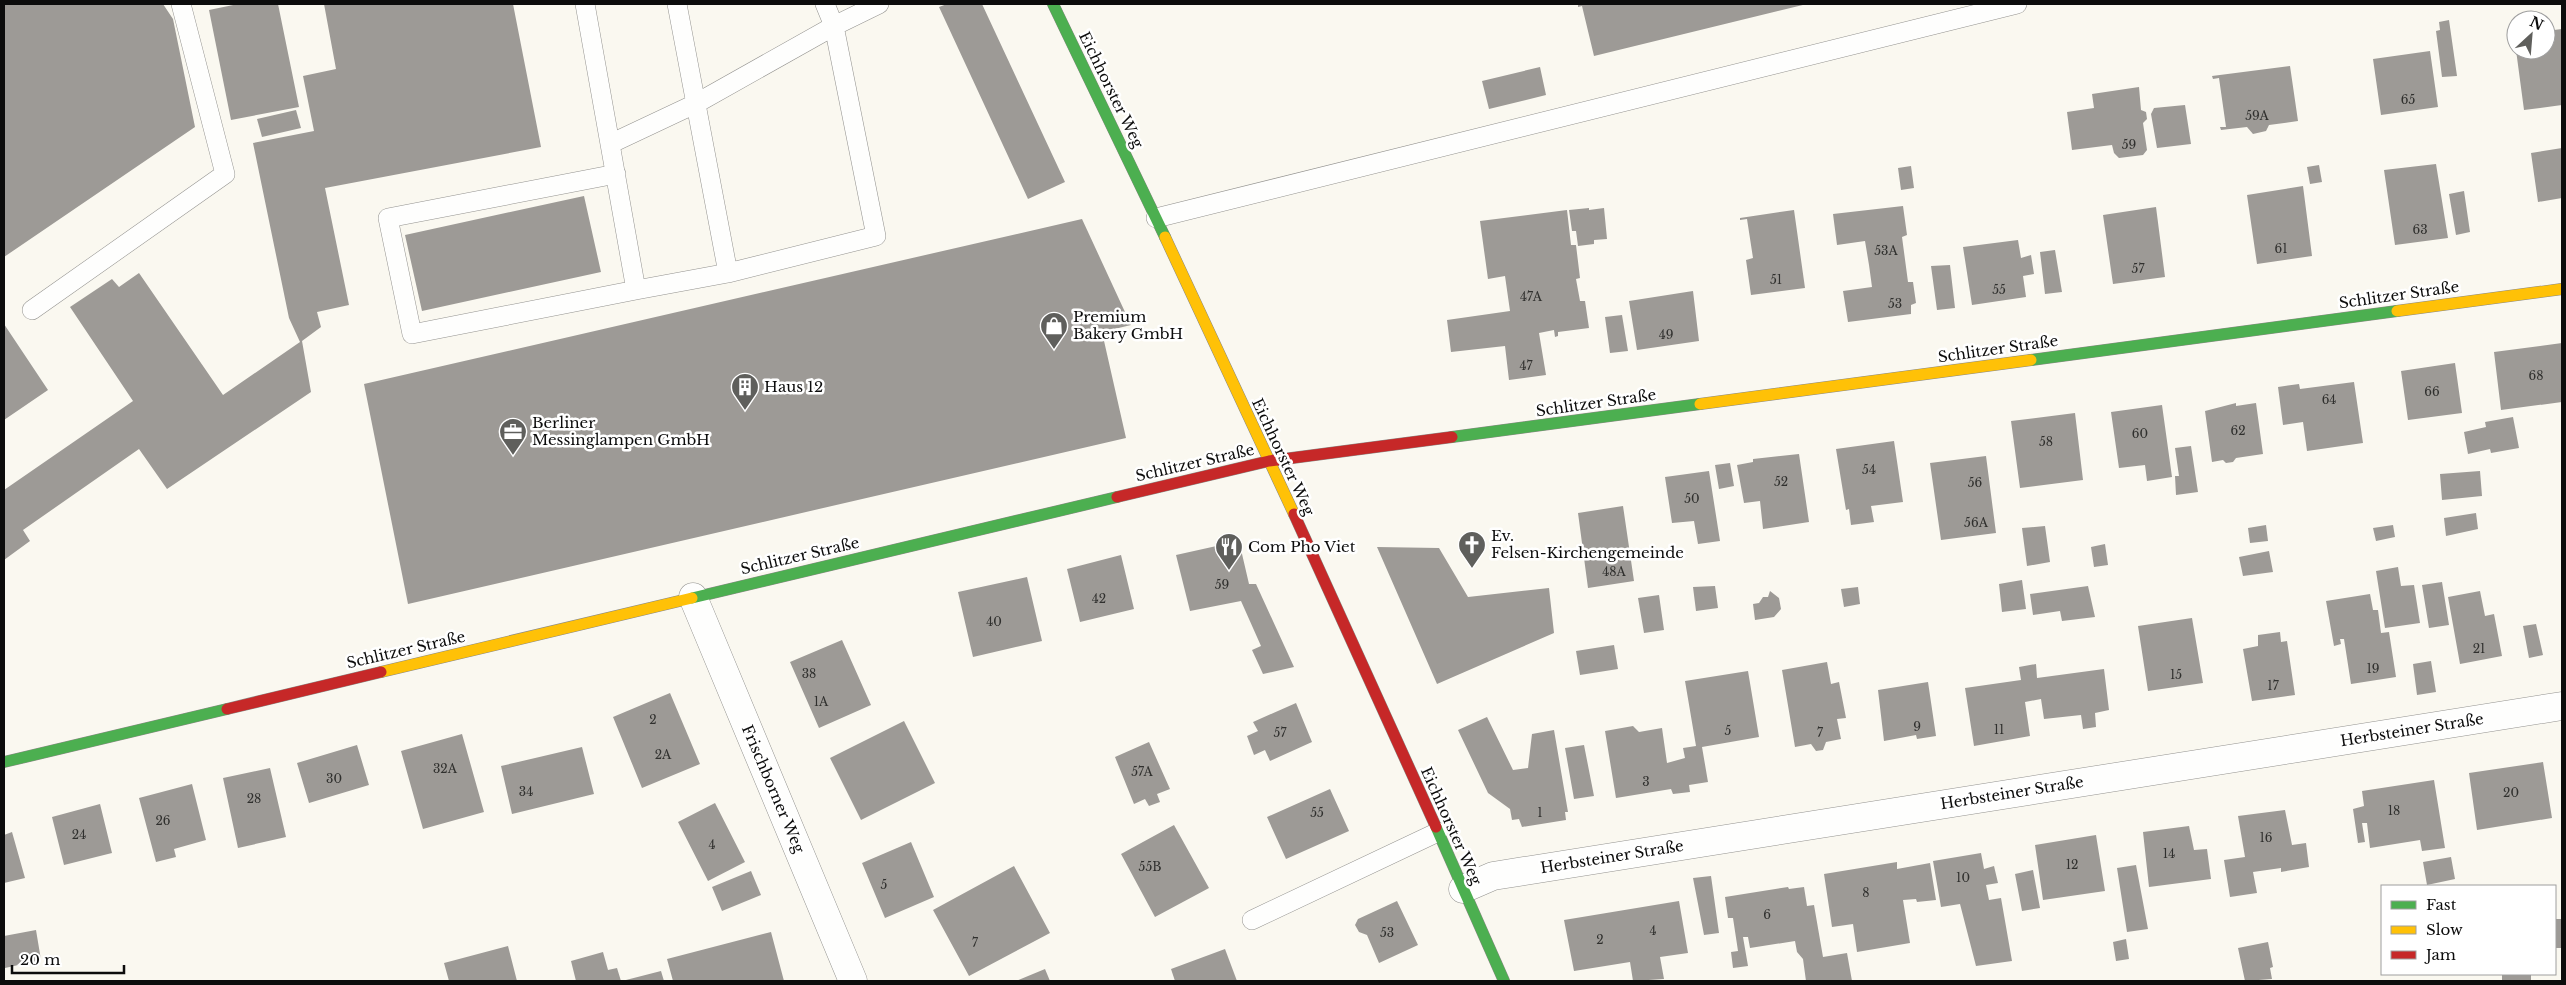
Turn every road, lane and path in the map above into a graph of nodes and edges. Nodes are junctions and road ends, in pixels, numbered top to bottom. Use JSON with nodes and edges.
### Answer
{"nodes":[{"id":1,"x":181,"y":4,"type":"edge"},
{"id":2,"x":585,"y":4,"type":"edge"},
{"id":3,"x":677,"y":4,"type":"edge"},
{"id":4,"x":825,"y":4,"type":"edge"},
{"id":5,"x":879,"y":4,"type":"edge"},
{"id":6,"x":1053,"y":4,"type":"edge"},
{"id":7,"x":2017,"y":4,"type":"edge"},
{"id":8,"x":834,"y":26,"type":"junction"},
{"id":9,"x":697,"y":103,"type":"junction"},
{"id":10,"x":610,"y":144,"type":"junction"},
{"id":11,"x":616,"y":174,"type":"junction"},
{"id":12,"x":1156,"y":218,"type":"junction"},
{"id":13,"x":728,"y":273,"type":"junction"},
{"id":14,"x":2562,"y":289,"type":"edge"},
{"id":15,"x":636,"y":290,"type":"junction"},
{"id":16,"x":32,"y":310,"type":"dead end"},
{"id":17,"x":1269,"y":461,"type":"junction"},
{"id":18,"x":693,"y":597,"type":"junction"},
{"id":19,"x":2562,"y":706,"type":"edge"},
{"id":20,"x":4,"y":762,"type":"edge"},
{"id":21,"x":1438,"y":832,"type":"junction"},
{"id":22,"x":1463,"y":889,"type":"junction"},
{"id":23,"x":1252,"y":920,"type":"dead end"},
{"id":24,"x":853,"y":981,"type":"edge"},
{"id":25,"x":1504,"y":981,"type":"edge"}],
"edges":[{"from":1,"to":16,"type":"lane"},
{"from":2,"to":10,"type":"lane"},
{"from":3,"to":9,"type":"lane"},
{"from":4,"to":8,"type":"lane"},
{"from":5,"to":8,"type":"lane"},
{"from":6,"to":12,"type":"street","name":"Eichhorster Weg"},
{"from":7,"to":12,"type":"lane"},
{"from":8,"to":9,"type":"lane"},
{"from":8,"to":13,"type":"lane"},
{"from":9,"to":10,"type":"lane"},
{"from":9,"to":13,"type":"lane"},
{"from":10,"to":11,"type":"lane"},
{"from":11,"to":15,"type":"lane"},
{"from":11,"to":15,"type":"lane"},
{"from":12,"to":17,"type":"street","name":"Eichhorster Weg"},
{"from":13,"to":15,"type":"lane"},
{"from":14,"to":17,"type":"street","name":"Schlitzer Straße"},
{"from":17,"to":18,"type":"street","name":"Schlitzer Straße"},
{"from":17,"to":21,"type":"street","name":"Eichhorster Weg"},
{"from":18,"to":20,"type":"street","name":"Schlitzer Straße"},
{"from":18,"to":24,"type":"street","name":"Frischborner Weg"},
{"from":19,"to":22,"type":"street","name":"Herbsteiner Straße"},
{"from":21,"to":22,"type":"street","name":"Eichhorster Weg"},
{"from":21,"to":23,"type":"lane"},
{"from":22,"to":25,"type":"street","name":"Eichhorster Weg"}]}
